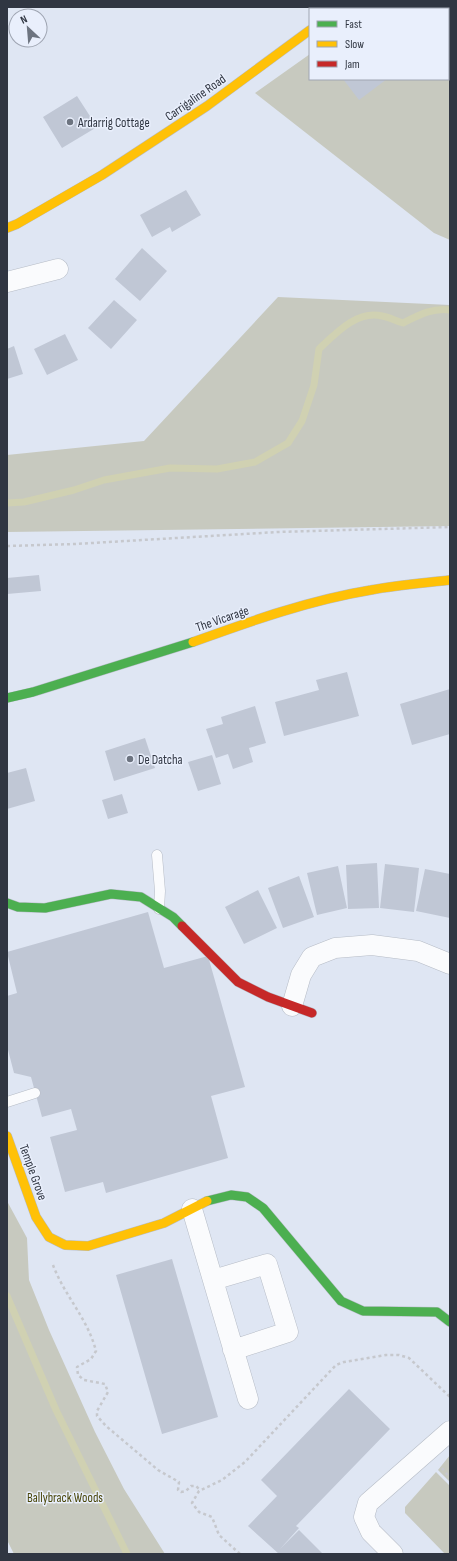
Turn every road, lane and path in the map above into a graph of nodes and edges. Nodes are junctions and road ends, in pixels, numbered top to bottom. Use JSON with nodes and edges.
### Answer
{"nodes":[{"id":1,"x":309,"y":31,"type":"edge"},
{"id":2,"x":7,"y":228,"type":"edge"},
{"id":3,"x":58,"y":269,"type":"dead end"},
{"id":4,"x":7,"y":282,"type":"edge"},
{"id":5,"x":450,"y":528,"type":"edge"},
{"id":6,"x":7,"y":546,"type":"edge"},
{"id":7,"x":450,"y":580,"type":"edge"},
{"id":8,"x":7,"y":698,"type":"edge"},
{"id":9,"x":157,"y":855,"type":"dead end"},
{"id":10,"x":7,"y":903,"type":"edge"},
{"id":11,"x":159,"y":909,"type":"junction"},
{"id":12,"x":450,"y":964,"type":"edge"},
{"id":13,"x":292,"y":1006,"type":"junction"},
{"id":14,"x":312,"y":1013,"type":"dead end"},
{"id":15,"x":35,"y":1093,"type":"dead end"},
{"id":16,"x":7,"y":1102,"type":"edge"},
{"id":17,"x":7,"y":1136,"type":"edge"},
{"id":18,"x":192,"y":1209,"type":"junction"},
{"id":19,"x":54,"y":1257,"type":"dead end"},
{"id":20,"x":212,"y":1280,"type":"junction"},
{"id":21,"x":450,"y":1322,"type":"edge"},
{"id":22,"x":233,"y":1350,"type":"junction"},
{"id":23,"x":450,"y":1397,"type":"edge"},
{"id":24,"x":248,"y":1399,"type":"dead end"},
{"id":25,"x":450,"y":1431,"type":"edge"},
{"id":26,"x":438,"y":1462,"type":"dead end"},
{"id":27,"x":450,"y":1478,"type":"edge"},
{"id":28,"x":200,"y":1491,"type":"junction"},
{"id":29,"x":240,"y":1554,"type":"edge"},
{"id":30,"x":393,"y":1554,"type":"edge"}],
"edges":[{"from":1,"to":2,"type":"street","name":"Carrigaline Road"},
{"from":3,"to":4,"type":"street"},
{"from":5,"to":6,"type":"path"},
{"from":7,"to":8,"type":"street","name":"The Vicarage"},
{"from":9,"to":11,"type":"lane"},
{"from":10,"to":11,"type":"street"},
{"from":11,"to":13,"type":"street"},
{"from":12,"to":13,"type":"street"},
{"from":13,"to":14,"type":"street"},
{"from":15,"to":16,"type":"lane"},
{"from":17,"to":18,"type":"street","name":"Temple Grove"},
{"from":18,"to":20,"type":"street"},
{"from":18,"to":21,"type":"street","name":"Temple Grove"},
{"from":19,"to":28,"type":"path"},
{"from":20,"to":22,"type":"street"},
{"from":20,"to":22,"type":"street"},
{"from":22,"to":24,"type":"street"},
{"from":23,"to":28,"type":"path"},
{"from":25,"to":30,"type":"street"},
{"from":26,"to":27,"type":"path"},
{"from":28,"to":29,"type":"path"}]}
